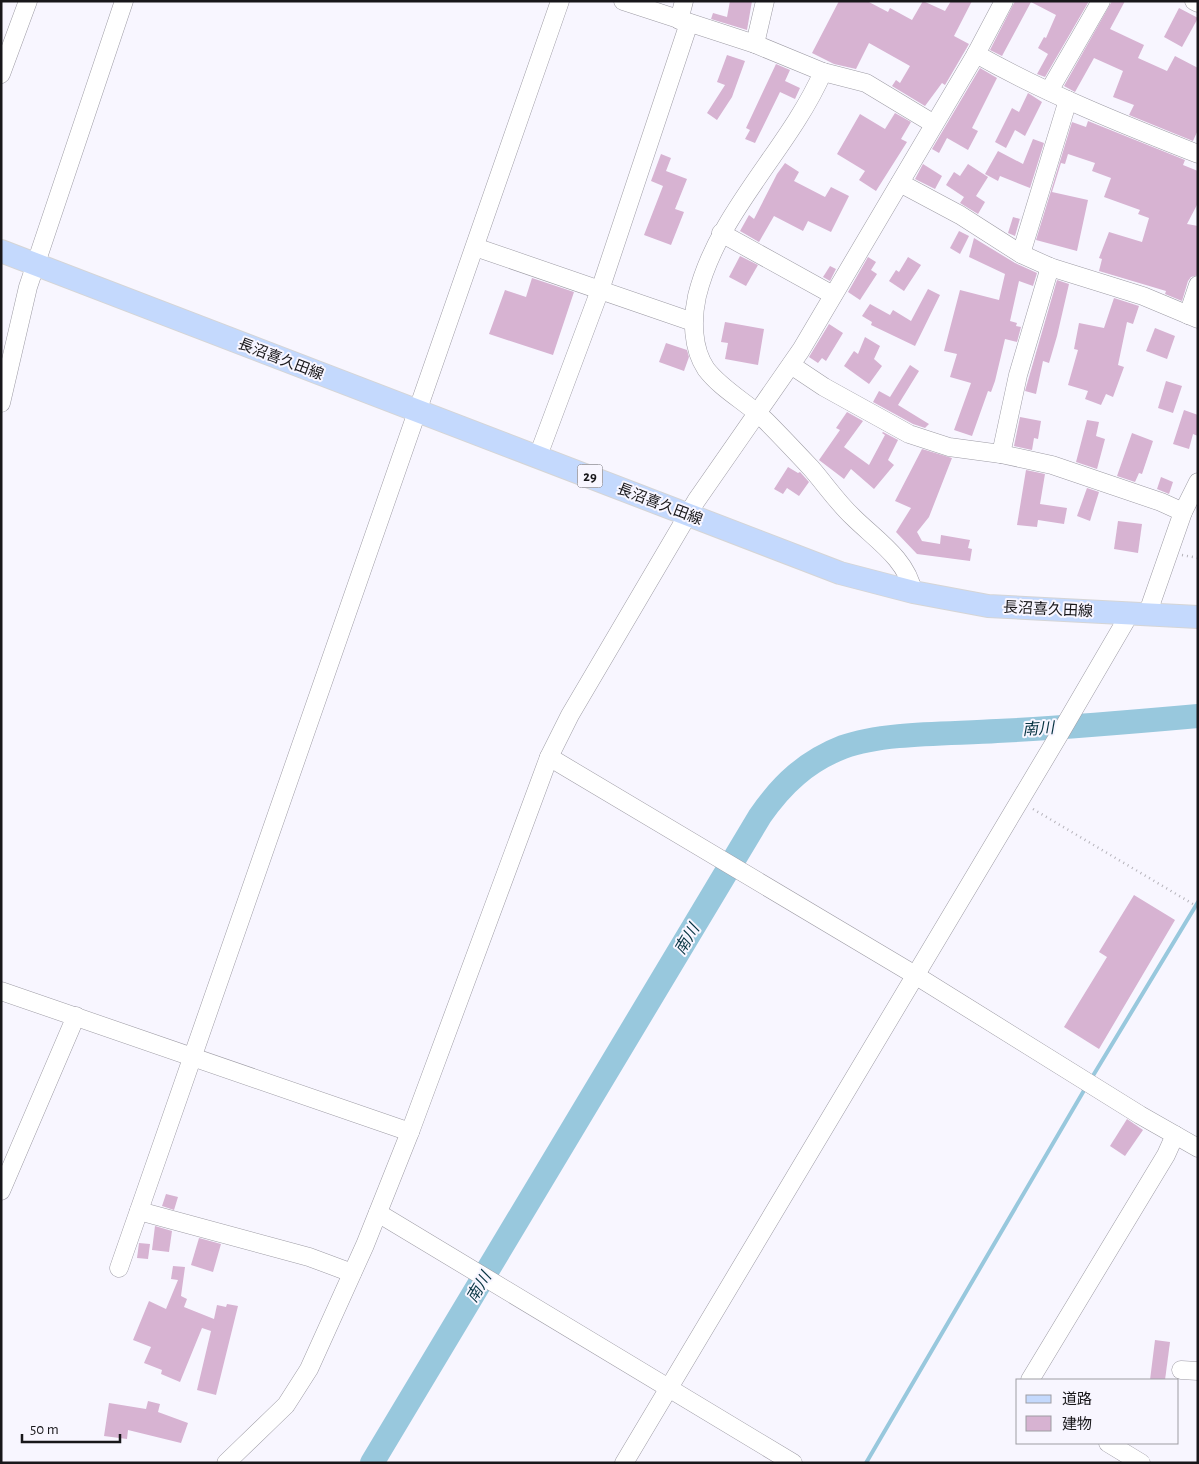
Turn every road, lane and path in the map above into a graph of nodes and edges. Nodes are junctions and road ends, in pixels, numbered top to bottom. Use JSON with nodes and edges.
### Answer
{"nodes":[{"id":1,"x":28,"y":1,"type":"edge"},
{"id":2,"x":124,"y":1,"type":"edge"},
{"id":3,"x":560,"y":1,"type":"edge"},
{"id":4,"x":623,"y":1,"type":"edge"},
{"id":5,"x":684,"y":1,"type":"edge"},
{"id":6,"x":765,"y":1,"type":"edge"},
{"id":7,"x":1004,"y":1,"type":"edge"},
{"id":8,"x":1101,"y":1,"type":"edge"},
{"id":9,"x":1194,"y":1,"type":"edge"},
{"id":10,"x":1198,"y":3,"type":"edge"},
{"id":11,"x":684,"y":21,"type":"junction"},
{"id":12,"x":755,"y":44,"type":"junction"},
{"id":13,"x":976,"y":54,"type":"junction"},
{"id":14,"x":823,"y":72,"type":"junction"},
{"id":15,"x":1,"y":74,"type":"edge"},
{"id":16,"x":1049,"y":91,"type":"junction"},
{"id":17,"x":1068,"y":100,"type":"junction"},
{"id":18,"x":934,"y":124,"type":"junction"},
{"id":19,"x":1198,"y":154,"type":"edge"},
{"id":20,"x":900,"y":183,"type":"junction"},
{"id":21,"x":721,"y":233,"type":"junction"},
{"id":22,"x":475,"y":247,"type":"junction"},
{"id":23,"x":1,"y":252,"type":"edge"},
{"id":24,"x":1020,"y":254,"type":"junction"},
{"id":25,"x":35,"y":265,"type":"junction"},
{"id":26,"x":1050,"y":267,"type":"junction"},
{"id":27,"x":1198,"y":285,"type":"edge"},
{"id":28,"x":600,"y":290,"type":"junction"},
{"id":29,"x":833,"y":295,"type":"junction"},
{"id":30,"x":1193,"y":317,"type":"edge"},
{"id":31,"x":693,"y":322,"type":"junction"},
{"id":32,"x":791,"y":365,"type":"junction"},
{"id":33,"x":1,"y":403,"type":"edge"},
{"id":34,"x":419,"y":411,"type":"junction"},
{"id":35,"x":757,"y":412,"type":"junction"},
{"id":36,"x":1001,"y":454,"type":"junction"},
{"id":37,"x":538,"y":456,"type":"junction"},
{"id":38,"x":1198,"y":482,"type":"edge"},
{"id":39,"x":1183,"y":512,"type":"junction"},
{"id":40,"x":690,"y":515,"type":"junction"},
{"id":41,"x":913,"y":592,"type":"junction"},
{"id":42,"x":1137,"y":614,"type":"junction"},
{"id":43,"x":1198,"y":617,"type":"edge"},
{"id":44,"x":549,"y":757,"type":"junction"},
{"id":45,"x":1020,"y":798,"type":"junction"},
{"id":46,"x":1198,"y":907,"type":"edge"},
{"id":47,"x":915,"y":975,"type":"junction"},
{"id":48,"x":1,"y":990,"type":"edge"},
{"id":49,"x":76,"y":1016,"type":"junction"},
{"id":50,"x":193,"y":1057,"type":"junction"},
{"id":51,"x":410,"y":1132,"type":"junction"},
{"id":52,"x":1175,"y":1135,"type":"junction"},
{"id":53,"x":1198,"y":1148,"type":"edge"},
{"id":54,"x":1,"y":1191,"type":"edge"},
{"id":55,"x":139,"y":1211,"type":"junction"},
{"id":56,"x":378,"y":1213,"type":"junction"},
{"id":57,"x":119,"y":1268,"type":"dead end"},
{"id":58,"x":352,"y":1273,"type":"junction"},
{"id":59,"x":1031,"y":1379,"type":"edge"},
{"id":60,"x":669,"y":1388,"type":"junction"},
{"id":61,"x":1110,"y":1444,"type":"edge"},
{"id":62,"x":226,"y":1463,"type":"edge"},
{"id":63,"x":624,"y":1463,"type":"edge"},
{"id":64,"x":794,"y":1463,"type":"edge"},
{"id":65,"x":1141,"y":1463,"type":"edge"}],
"edges":[{"from":1,"to":15,"type":"street"},
{"from":2,"to":25,"type":"street"},
{"from":3,"to":22,"type":"street"},
{"from":4,"to":11,"type":"street"},
{"from":5,"to":11,"type":"street"},
{"from":6,"to":12,"type":"street"},
{"from":7,"to":13,"type":"street"},
{"from":8,"to":16,"type":"street"},
{"from":9,"to":10,"type":"street"},
{"from":11,"to":12,"type":"street"},
{"from":11,"to":28,"type":"street"},
{"from":12,"to":14,"type":"street"},
{"from":13,"to":16,"type":"street"},
{"from":13,"to":18,"type":"street"},
{"from":14,"to":18,"type":"street"},
{"from":14,"to":21,"type":"street"},
{"from":16,"to":17,"type":"street"},
{"from":17,"to":19,"type":"street"},
{"from":17,"to":24,"type":"street"},
{"from":18,"to":20,"type":"street"},
{"from":20,"to":24,"type":"street"},
{"from":20,"to":29,"type":"street"},
{"from":21,"to":29,"type":"street"},
{"from":21,"to":31,"type":"street"},
{"from":22,"to":28,"type":"street"},
{"from":22,"to":34,"type":"street"},
{"from":23,"to":25,"type":"main road","name":"長沼喜久田線","number":"29"},
{"from":24,"to":26,"type":"street"},
{"from":25,"to":33,"type":"street"},
{"from":25,"to":34,"type":"main road","name":"長沼喜久田線","number":"29"},
{"from":26,"to":30,"type":"street"},
{"from":26,"to":36,"type":"street"},
{"from":27,"to":30,"type":"street"},
{"from":28,"to":31,"type":"street"},
{"from":28,"to":37,"type":"street"},
{"from":29,"to":32,"type":"street"},
{"from":31,"to":35,"type":"street"},
{"from":32,"to":35,"type":"street"},
{"from":32,"to":36,"type":"street"},
{"from":34,"to":37,"type":"main road","name":"長沼喜久田線","number":"29"},
{"from":34,"to":50,"type":"street"},
{"from":35,"to":40,"type":"street"},
{"from":35,"to":41,"type":"street"},
{"from":36,"to":39,"type":"street"},
{"from":37,"to":40,"type":"main road","name":"長沼喜久田線","number":"29"},
{"from":38,"to":39,"type":"street"},
{"from":39,"to":42,"type":"street"},
{"from":40,"to":41,"type":"main road","name":"長沼喜久田線","number":"29"},
{"from":40,"to":44,"type":"street"},
{"from":41,"to":42,"type":"main road","name":"長沼喜久田線","number":"29"},
{"from":42,"to":43,"type":"main road","name":"長沼喜久田線","number":"29"},
{"from":42,"to":45,"type":"street"},
{"from":44,"to":47,"type":"street"},
{"from":44,"to":51,"type":"street"},
{"from":45,"to":46,"type":"path"},
{"from":45,"to":47,"type":"street"},
{"from":47,"to":52,"type":"street"},
{"from":47,"to":60,"type":"street"},
{"from":48,"to":49,"type":"street"},
{"from":49,"to":50,"type":"street"},
{"from":49,"to":54,"type":"street"},
{"from":50,"to":51,"type":"street"},
{"from":50,"to":55,"type":"street"},
{"from":51,"to":56,"type":"street"},
{"from":52,"to":53,"type":"street"},
{"from":52,"to":59,"type":"street"},
{"from":55,"to":57,"type":"street"},
{"from":55,"to":58,"type":"street"},
{"from":56,"to":58,"type":"street"},
{"from":56,"to":60,"type":"street"},
{"from":58,"to":62,"type":"street"},
{"from":60,"to":63,"type":"street"},
{"from":60,"to":64,"type":"street"},
{"from":61,"to":65,"type":"street"}]}
